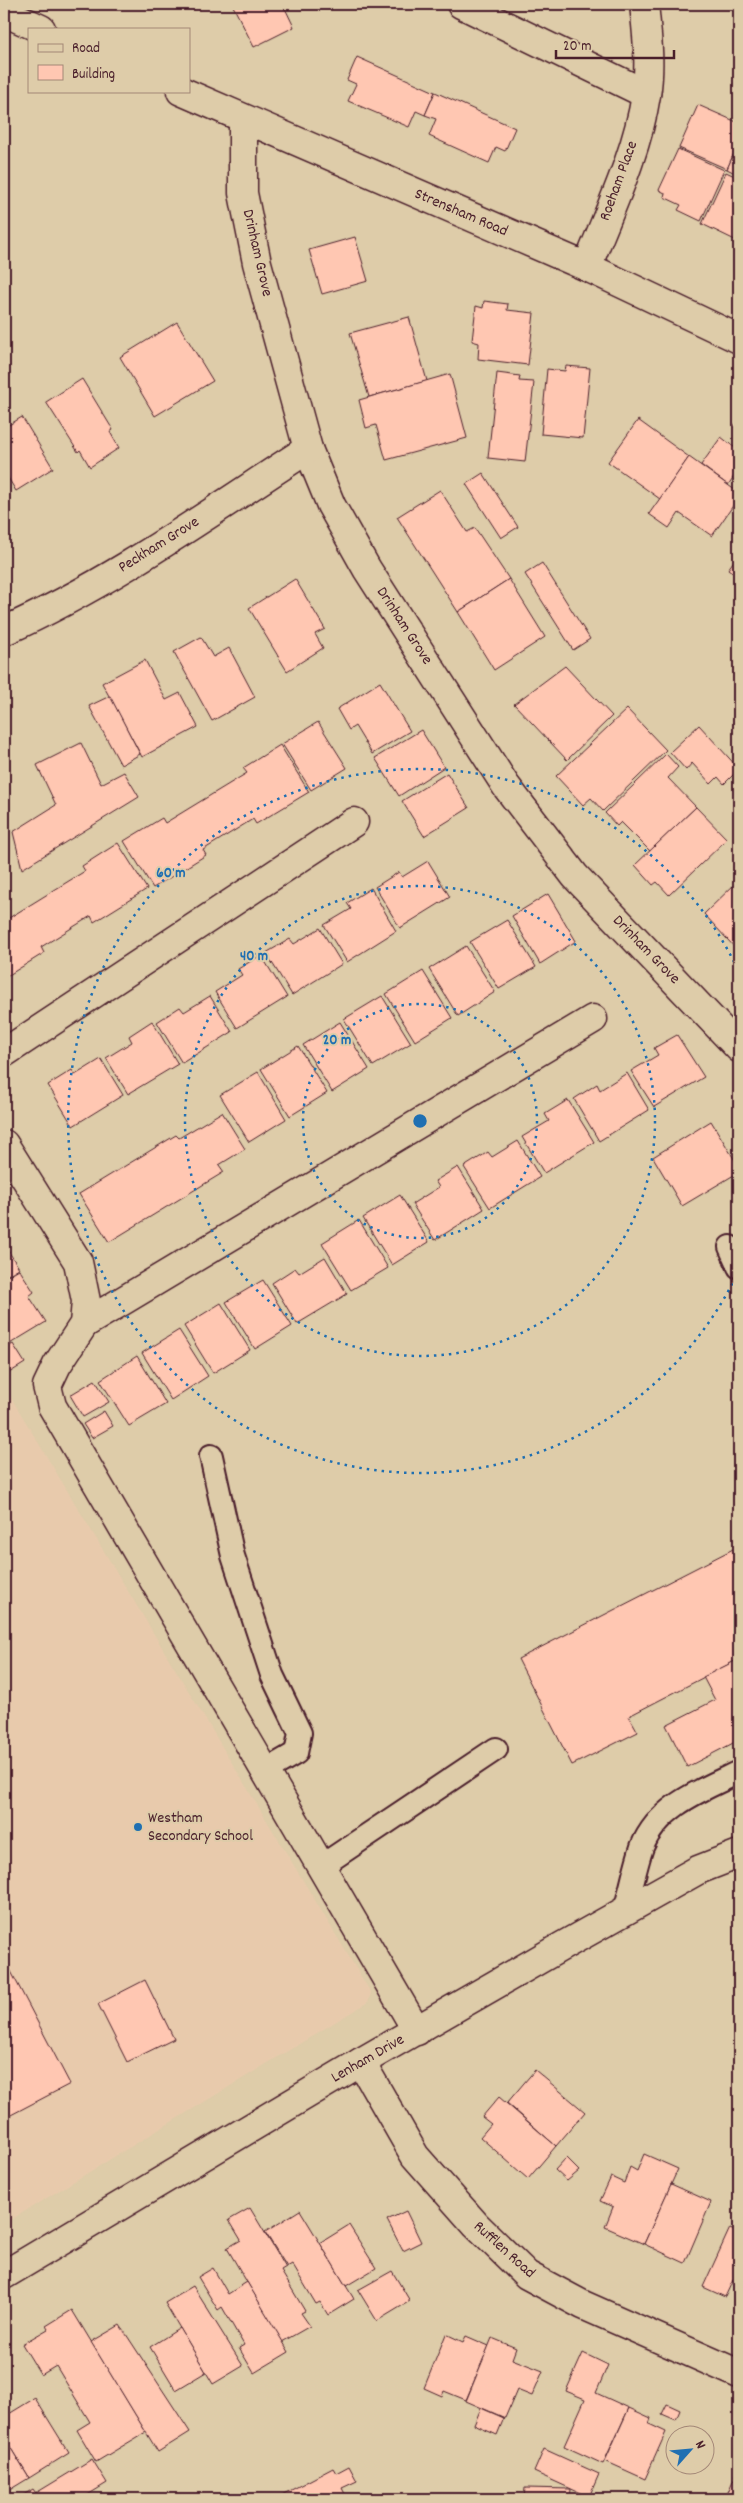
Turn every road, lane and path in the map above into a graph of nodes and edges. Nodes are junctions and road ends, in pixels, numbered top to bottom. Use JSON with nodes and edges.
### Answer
{"nodes":[{"id":1,"x":461,"y":4,"type":"edge"},
{"id":2,"x":644,"y":4,"type":"edge"},
{"id":3,"x":4,"y":12,"type":"edge"},
{"id":4,"x":39,"y":28,"type":"edge"},
{"id":5,"x":184,"y":92,"type":"edge"},
{"id":6,"x":646,"y":94,"type":"junction"},
{"id":7,"x":243,"y":119,"type":"junction"},
{"id":8,"x":587,"y":267,"type":"junction"},
{"id":9,"x":739,"y":339,"type":"edge"},
{"id":10,"x":308,"y":449,"type":"junction"},
{"id":11,"x":4,"y":631,"type":"edge"},
{"id":12,"x":354,"y":822,"type":"dead end"},
{"id":13,"x":593,"y":1019,"type":"dead end"},
{"id":14,"x":739,"y":1048,"type":"edge"},
{"id":15,"x":4,"y":1053,"type":"edge"},
{"id":16,"x":4,"y":1144,"type":"edge"},
{"id":17,"x":730,"y":1246,"type":"dead end"},
{"id":18,"x":739,"y":1267,"type":"edge"},
{"id":19,"x":84,"y":1324,"type":"junction"},
{"id":20,"x":211,"y":1456,"type":"dead end"},
{"id":21,"x":496,"y":1749,"type":"dead end"},
{"id":22,"x":265,"y":1772,"type":"junction"},
{"id":23,"x":739,"y":1772,"type":"edge"},
{"id":24,"x":739,"y":1854,"type":"edge"},
{"id":25,"x":320,"y":1867,"type":"junction"},
{"id":26,"x":626,"y":1910,"type":"junction"},
{"id":27,"x":417,"y":2031,"type":"junction"},
{"id":28,"x":361,"y":2062,"type":"junction"},
{"id":29,"x":4,"y":2275,"type":"edge"},
{"id":30,"x":739,"y":2374,"type":"edge"}],
"edges":[{"from":1,"to":6,"type":"street"},
{"from":2,"to":6,"type":"street","name":"Roeham Place"},
{"from":3,"to":4,"type":"street"},
{"from":5,"to":7,"type":"street","name":"Strensham Road"},
{"from":6,"to":8,"type":"street","name":"Roeham Place"},
{"from":7,"to":8,"type":"street","name":"Strensham Road"},
{"from":7,"to":10,"type":"street","name":"Drinham Grove"},
{"from":8,"to":9,"type":"street","name":"Strensham Road"},
{"from":10,"to":11,"type":"street","name":"Peckham Grove"},
{"from":10,"to":14,"type":"street","name":"Drinham Grove"},
{"from":12,"to":15,"type":"street"},
{"from":13,"to":19,"type":"street"},
{"from":16,"to":19,"type":"street"},
{"from":17,"to":18,"type":"lane"},
{"from":19,"to":22,"type":"street"},
{"from":20,"to":22,"type":"lane"},
{"from":21,"to":25,"type":"lane"},
{"from":22,"to":25,"type":"street"},
{"from":23,"to":26,"type":"lane"},
{"from":24,"to":26,"type":"street","name":"Lenham Drive"},
{"from":25,"to":27,"type":"street"},
{"from":26,"to":27,"type":"street","name":"Lenham Drive"},
{"from":27,"to":28,"type":"street","name":"Lenham Drive"},
{"from":28,"to":29,"type":"street","name":"Lenham Drive"},
{"from":28,"to":30,"type":"street","name":"Rufflen Road"}]}
